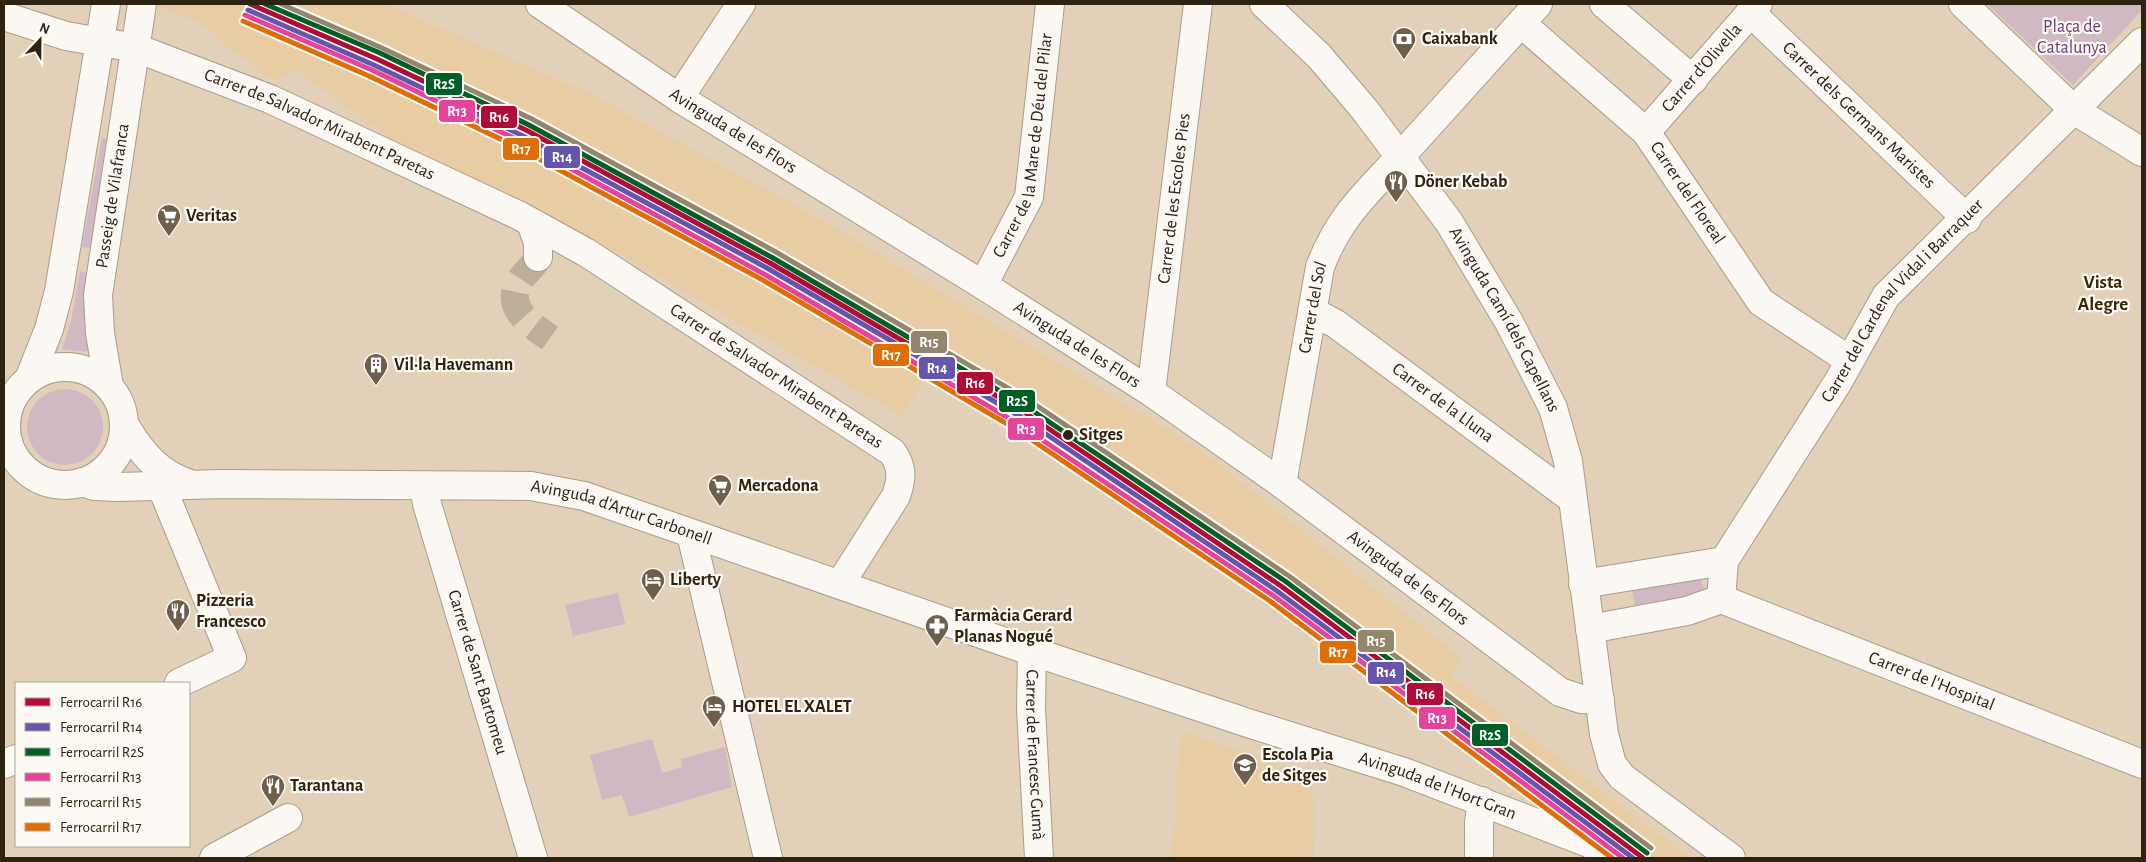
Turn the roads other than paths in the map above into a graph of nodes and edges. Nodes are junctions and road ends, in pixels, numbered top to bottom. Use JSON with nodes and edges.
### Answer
{"nodes":[{"id":1,"x":106,"y":4,"type":"edge"},
{"id":2,"x":142,"y":4,"type":"edge"},
{"id":3,"x":540,"y":4,"type":"edge"},
{"id":4,"x":741,"y":4,"type":"edge"},
{"id":5,"x":1050,"y":4,"type":"edge"},
{"id":6,"x":1198,"y":4,"type":"edge"},
{"id":7,"x":1264,"y":4,"type":"edge"},
{"id":8,"x":1604,"y":4,"type":"edge"},
{"id":9,"x":1963,"y":4,"type":"edge"},
{"id":10,"x":1754,"y":8,"type":"edge"},
{"id":11,"x":1530,"y":14,"type":"edge"},
{"id":12,"x":4,"y":16,"type":"edge"},
{"id":13,"x":100,"y":42,"type":"junction"},
{"id":14,"x":2142,"y":42,"type":"edge"},
{"id":15,"x":136,"y":48,"type":"junction"},
{"id":16,"x":1693,"y":80,"type":"junction"},
{"id":17,"x":679,"y":98,"type":"junction"},
{"id":18,"x":2074,"y":110,"type":"junction"},
{"id":19,"x":1646,"y":132,"type":"junction"},
{"id":20,"x":2142,"y":152,"type":"edge"},
{"id":21,"x":1400,"y":157,"type":"junction"},
{"id":22,"x":1966,"y":218,"type":"junction"},
{"id":23,"x":531,"y":223,"type":"junction"},
{"id":24,"x":538,"y":257,"type":"dead end"},
{"id":25,"x":983,"y":285,"type":"junction"},
{"id":26,"x":1312,"y":311,"type":"junction"},
{"id":27,"x":1849,"y":360,"type":"junction"},
{"id":28,"x":109,"y":386,"type":"junction"},
{"id":29,"x":16,"y":392,"type":"edge"},
{"id":30,"x":1151,"y":392,"type":"junction"},
{"id":31,"x":126,"y":427,"type":"junction"},
{"id":32,"x":4,"y":480,"type":"edge"},
{"id":33,"x":47,"y":482,"type":"junction"},
{"id":34,"x":82,"y":482,"type":"junction"},
{"id":35,"x":1282,"y":484,"type":"junction"},
{"id":36,"x":193,"y":485,"type":"junction"},
{"id":37,"x":159,"y":486,"type":"junction"},
{"id":38,"x":424,"y":486,"type":"junction"},
{"id":39,"x":1572,"y":498,"type":"junction"},
{"id":40,"x":691,"y":534,"type":"junction"},
{"id":41,"x":1724,"y":561,"type":"junction"},
{"id":42,"x":840,"y":584,"type":"junction"},
{"id":43,"x":1583,"y":584,"type":"junction"},
{"id":44,"x":1721,"y":599,"type":"junction"},
{"id":45,"x":1590,"y":629,"type":"junction"},
{"id":46,"x":1032,"y":651,"type":"junction"},
{"id":47,"x":181,"y":682,"type":"edge"},
{"id":48,"x":1600,"y":700,"type":"junction"},
{"id":49,"x":2142,"y":764,"type":"edge"},
{"id":50,"x":1482,"y":801,"type":"junction"},
{"id":51,"x":288,"y":818,"type":"dead end"},
{"id":52,"x":214,"y":858,"type":"edge"},
{"id":53,"x":533,"y":858,"type":"edge"},
{"id":54,"x":768,"y":858,"type":"edge"},
{"id":55,"x":1039,"y":858,"type":"edge"},
{"id":56,"x":1479,"y":858,"type":"edge"},
{"id":57,"x":1608,"y":858,"type":"edge"},
{"id":58,"x":1731,"y":858,"type":"edge"}],
"edges":[{"from":1,"to":13,"type":"street","name":"Passeig de Vilafranca"},
{"from":2,"to":15,"type":"street","name":"Passeig de Vilafranca"},
{"from":3,"to":17,"type":"street","name":"Avinguda de les Flors"},
{"from":4,"to":17,"type":"street"},
{"from":5,"to":25,"type":"street","name":"Carrer de la Mare de Déu del Pilar"},
{"from":6,"to":30,"type":"street","name":"Carrer de les Escoles Pies"},
{"from":7,"to":21,"type":"street","name":"Avinguda Camí dels Capellans"},
{"from":8,"to":16,"type":"street"},
{"from":9,"to":18,"type":"street"},
{"from":10,"to":16,"type":"street","name":"Carrer d'Olivella"},
{"from":10,"to":22,"type":"street","name":"Carrer dels Germans Maristes"},
{"from":11,"to":19,"type":"street","name":"Carrer del Floreal"},
{"from":11,"to":21,"type":"street","name":"Carrer del Sol"},
{"from":12,"to":13,"type":"street","name":"Carrer de Salvador Mirabent Paretas"},
{"from":13,"to":15,"type":"street","name":"Carrer de Salvador Mirabent Paretas"},
{"from":13,"to":29,"type":"street","name":"Passeig de Vilafranca"},
{"from":14,"to":18,"type":"street","name":"Carrer del Cardenal Vidal i Barraquer"},
{"from":15,"to":23,"type":"street","name":"Carrer de Salvador Mirabent Paretas"},
{"from":15,"to":28,"type":"street","name":"Passeig de Vilafranca"},
{"from":16,"to":19,"type":"street","name":"Carrer d'Olivella"},
{"from":17,"to":25,"type":"street","name":"Avinguda de les Flors"},
{"from":18,"to":20,"type":"street"},
{"from":18,"to":22,"type":"street","name":"Carrer del Cardenal Vidal i Barraquer"},
{"from":19,"to":27,"type":"street","name":"Carrer del Floreal"},
{"from":21,"to":26,"type":"street","name":"Carrer del Sol"},
{"from":21,"to":39,"type":"street","name":"Avinguda Camí dels Capellans"},
{"from":22,"to":27,"type":"street","name":"Carrer del Cardenal Vidal i Barraquer"},
{"from":23,"to":24,"type":"street"},
{"from":23,"to":42,"type":"street","name":"Carrer de Salvador Mirabent Paretas"},
{"from":25,"to":30,"type":"street","name":"Avinguda de les Flors"},
{"from":26,"to":35,"type":"street","name":"Carrer del Sol"},
{"from":26,"to":39,"type":"street","name":"Carrer de la Lluna"},
{"from":27,"to":41,"type":"street","name":"Carrer del Cardenal Vidal i Barraquer"},
{"from":28,"to":29,"type":"street"},
{"from":28,"to":31,"type":"street"},
{"from":29,"to":33,"type":"street"},
{"from":30,"to":35,"type":"street","name":"Avinguda de les Flors"},
{"from":31,"to":34,"type":"street"},
{"from":31,"to":36,"type":"street","name":"Avinguda d'Artur Carbonell"},
{"from":32,"to":33,"type":"street"},
{"from":33,"to":34,"type":"street"},
{"from":34,"to":37,"type":"street","name":"Avinguda d'Artur Carbonell"},
{"from":35,"to":48,"type":"street","name":"Avinguda de les Flors"},
{"from":36,"to":37,"type":"street","name":"Avinguda d'Artur Carbonell"},
{"from":36,"to":38,"type":"street","name":"Avinguda d'Artur Carbonell"},
{"from":37,"to":47,"type":"street"},
{"from":38,"to":40,"type":"street","name":"Avinguda d'Artur Carbonell"},
{"from":38,"to":53,"type":"street","name":"Carrer de Sant Bartomeu"},
{"from":39,"to":43,"type":"street","name":"Avinguda Camí dels Capellans"},
{"from":40,"to":42,"type":"street","name":"Avinguda d'Artur Carbonell"},
{"from":40,"to":54,"type":"street"},
{"from":41,"to":43,"type":"street"},
{"from":41,"to":44,"type":"street","name":"Carrer del Cardenal Vidal i Barraquer"},
{"from":42,"to":46,"type":"street","name":"Avinguda d'Artur Carbonell"},
{"from":43,"to":45,"type":"street","name":"Avinguda Camí dels Capellans"},
{"from":44,"to":45,"type":"street"},
{"from":44,"to":49,"type":"street","name":"Carrer de l'Hospital"},
{"from":45,"to":48,"type":"street","name":"Avinguda Camí dels Capellans"},
{"from":46,"to":50,"type":"street","name":"Avinguda de l'Hort Gran"},
{"from":46,"to":55,"type":"street","name":"Carrer de Francesc Gumà"},
{"from":48,"to":58,"type":"street","name":"Avinguda Camí dels Capellans"},
{"from":50,"to":56,"type":"street"},
{"from":50,"to":57,"type":"street","name":"Avinguda de l'Hort Gran"},
{"from":51,"to":52,"type":"street"}]}
